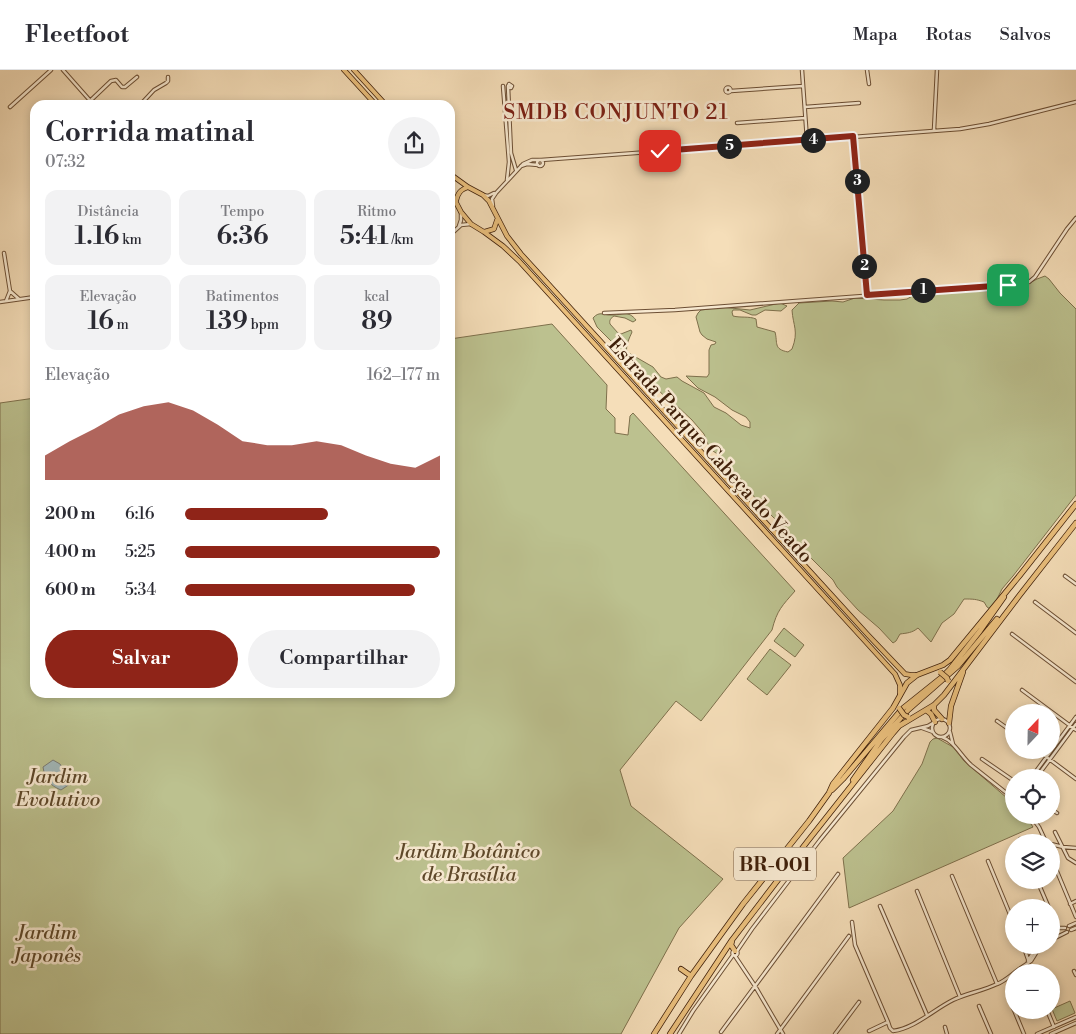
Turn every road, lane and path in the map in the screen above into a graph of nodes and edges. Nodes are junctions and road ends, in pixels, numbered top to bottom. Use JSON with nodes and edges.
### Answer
{"nodes":[{"id":1,"x":51,"y":70,"type":"edge"},
{"id":2,"x":63,"y":70,"type":"edge"},
{"id":3,"x":344,"y":70,"type":"edge"},
{"id":4,"x":354,"y":70,"type":"edge"},
{"id":5,"x":802,"y":70,"type":"edge"},
{"id":6,"x":867,"y":70,"type":"edge"},
{"id":7,"x":937,"y":70,"type":"edge"},
{"id":8,"x":137,"y":77,"type":"dead end"},
{"id":9,"x":168,"y":77,"type":"dead end"},
{"id":10,"x":869,"y":84,"type":"dead end"},
{"id":11,"x":502,"y":86,"type":"dead end"},
{"id":12,"x":803,"y":86,"type":"junction"},
{"id":13,"x":510,"y":87,"type":"dead end"},
{"id":14,"x":731,"y":91,"type":"dead end"},
{"id":15,"x":90,"y":100,"type":"joint"},
{"id":16,"x":145,"y":100,"type":"edge"},
{"id":17,"x":371,"y":100,"type":"edge"},
{"id":18,"x":381,"y":100,"type":"edge"},
{"id":19,"x":1076,"y":102,"type":"edge"},
{"id":20,"x":859,"y":103,"type":"dead end"},
{"id":21,"x":10,"y":107,"type":"dead end"},
{"id":22,"x":805,"y":107,"type":"junction"},
{"id":23,"x":805,"y":118,"type":"junction"},
{"id":24,"x":736,"y":123,"type":"dead end"},
{"id":25,"x":934,"y":130,"type":"junction"},
{"id":26,"x":853,"y":136,"type":"junction"},
{"id":27,"x":807,"y":140,"type":"junction"},
{"id":28,"x":554,"y":158,"type":"junction"},
{"id":29,"x":540,"y":160,"type":"junction"},
{"id":30,"x":543,"y":163,"type":"junction"},
{"id":31,"x":538,"y":165,"type":"junction"},
{"id":32,"x":520,"y":166,"type":"junction"},
{"id":33,"x":516,"y":170,"type":"junction"},
{"id":34,"x":455,"y":178,"type":"edge"},
{"id":35,"x":507,"y":180,"type":"junction"},
{"id":36,"x":468,"y":188,"type":"junction"},
{"id":37,"x":496,"y":192,"type":"junction"},
{"id":38,"x":482,"y":195,"type":"junction"},
{"id":39,"x":456,"y":202,"type":"joint"},
{"id":40,"x":493,"y":207,"type":"junction"},
{"id":41,"x":461,"y":212,"type":"junction"},
{"id":42,"x":497,"y":218,"type":"junction"},
{"id":43,"x":1076,"y":218,"type":"edge"},
{"id":44,"x":471,"y":224,"type":"junction"},
{"id":45,"x":458,"y":227,"type":"junction"},
{"id":46,"x":455,"y":230,"type":"edge"},
{"id":47,"x":484,"y":232,"type":"junction"},
{"id":48,"x":4,"y":253,"type":"dead end"},
{"id":49,"x":10,"y":291,"type":"junction"},
{"id":50,"x":867,"y":295,"type":"junction"},
{"id":51,"x":30,"y":297,"type":"edge"},
{"id":52,"x":19,"y":299,"type":"junction"},
{"id":53,"x":6,"y":301,"type":"junction"},
{"id":54,"x":0,"y":302,"type":"edge"},
{"id":55,"x":604,"y":313,"type":"dead end"},
{"id":56,"x":1076,"y":504,"type":"edge"},
{"id":57,"x":1076,"y":523,"type":"edge"},
{"id":58,"x":798,"y":558,"type":"junction"},
{"id":59,"x":793,"y":562,"type":"junction"},
{"id":60,"x":802,"y":562,"type":"junction"},
{"id":61,"x":797,"y":567,"type":"junction"},
{"id":62,"x":1065,"y":576,"type":"dead end"},
{"id":63,"x":1012,"y":584,"type":"junction"},
{"id":64,"x":1076,"y":584,"type":"edge"},
{"id":65,"x":1025,"y":588,"type":"junction"},
{"id":66,"x":1034,"y":602,"type":"dead end"},
{"id":67,"x":1076,"y":633,"type":"edge"},
{"id":68,"x":1012,"y":634,"type":"dead end"},
{"id":69,"x":968,"y":662,"type":"junction"},
{"id":70,"x":932,"y":670,"type":"junction"},
{"id":71,"x":917,"y":675,"type":"junction"},
{"id":72,"x":1076,"y":682,"type":"edge"},
{"id":73,"x":949,"y":688,"type":"junction"},
{"id":74,"x":1022,"y":690,"type":"dead end"},
{"id":75,"x":900,"y":697,"type":"junction"},
{"id":76,"x":934,"y":705,"type":"junction"},
{"id":77,"x":926,"y":710,"type":"junction"},
{"id":78,"x":917,"y":716,"type":"junction"},
{"id":79,"x":1076,"y":717,"type":"edge"},
{"id":80,"x":942,"y":719,"type":"junction"},
{"id":81,"x":998,"y":721,"type":"dead end"},
{"id":82,"x":934,"y":723,"type":"junction"},
{"id":83,"x":949,"y":723,"type":"junction"},
{"id":84,"x":1076,"y":724,"type":"edge"},
{"id":85,"x":1005,"y":726,"type":"edge"},
{"id":86,"x":1073,"y":727,"type":"edge"},
{"id":87,"x":921,"y":728,"type":"junction"},
{"id":88,"x":933,"y":732,"type":"junction"},
{"id":89,"x":950,"y":732,"type":"junction"},
{"id":90,"x":942,"y":737,"type":"junction"},
{"id":91,"x":1060,"y":743,"type":"edge"},
{"id":92,"x":954,"y":745,"type":"junction"},
{"id":93,"x":982,"y":758,"type":"dead end"},
{"id":94,"x":1047,"y":759,"type":"edge"},
{"id":95,"x":1049,"y":759,"type":"edge"},
{"id":96,"x":1039,"y":769,"type":"edge"},
{"id":97,"x":1005,"y":775,"type":"edge"},
{"id":98,"x":1076,"y":779,"type":"edge"},
{"id":99,"x":846,"y":792,"type":"junction"},
{"id":100,"x":1005,"y":792,"type":"edge"},
{"id":101,"x":829,"y":793,"type":"junction"},
{"id":102,"x":1055,"y":832,"type":"dead end"},
{"id":103,"x":1060,"y":846,"type":"edge"},
{"id":104,"x":1063,"y":847,"type":"junction"},
{"id":105,"x":1076,"y":848,"type":"edge"},
{"id":106,"x":988,"y":861,"type":"dead end"},
{"id":107,"x":1076,"y":863,"type":"edge"},
{"id":108,"x":838,"y":874,"type":"dead end"},
{"id":109,"x":952,"y":876,"type":"dead end"},
{"id":110,"x":1060,"y":879,"type":"edge"},
{"id":111,"x":917,"y":891,"type":"dead end"},
{"id":112,"x":1076,"y":901,"type":"edge"},
{"id":113,"x":1005,"y":902,"type":"edge"},
{"id":114,"x":1070,"y":904,"type":"junction"},
{"id":115,"x":880,"y":906,"type":"dead end"},
{"id":116,"x":1076,"y":917,"type":"edge"},
{"id":117,"x":852,"y":922,"type":"dead end"},
{"id":118,"x":1076,"y":923,"type":"edge"},
{"id":119,"x":1060,"y":928,"type":"edge"},
{"id":120,"x":1065,"y":928,"type":"dead end"},
{"id":121,"x":1076,"y":928,"type":"edge"},
{"id":122,"x":1067,"y":932,"type":"dead end"},
{"id":123,"x":849,"y":936,"type":"dead end"},
{"id":124,"x":1060,"y":936,"type":"edge"},
{"id":125,"x":732,"y":940,"type":"junction"},
{"id":126,"x":725,"y":949,"type":"junction"},
{"id":127,"x":735,"y":953,"type":"junction"},
{"id":128,"x":1026,"y":954,"type":"edge"},
{"id":129,"x":1032,"y":954,"type":"edge"},
{"id":130,"x":1034,"y":954,"type":"edge"},
{"id":131,"x":1029,"y":961,"type":"junction"},
{"id":132,"x":1025,"y":964,"type":"edge"},
{"id":133,"x":681,"y":969,"type":"dead end"},
{"id":134,"x":1074,"y":970,"type":"dead end"},
{"id":135,"x":1076,"y":975,"type":"edge"},
{"id":136,"x":691,"y":976,"type":"junction"},
{"id":137,"x":1005,"y":979,"type":"edge"},
{"id":138,"x":997,"y":984,"type":"junction"},
{"id":139,"x":755,"y":986,"type":"junction"},
{"id":140,"x":960,"y":996,"type":"junction"},
{"id":141,"x":859,"y":1002,"type":"dead end"},
{"id":142,"x":979,"y":1006,"type":"dead end"},
{"id":143,"x":687,"y":1007,"type":"junction"},
{"id":144,"x":693,"y":1011,"type":"junction"},
{"id":145,"x":927,"y":1015,"type":"junction"},
{"id":146,"x":1076,"y":1017,"type":"edge"},
{"id":147,"x":1018,"y":1019,"type":"edge"},
{"id":148,"x":1051,"y":1019,"type":"edge"},
{"id":149,"x":888,"y":1022,"type":"junction"},
{"id":150,"x":1076,"y":1023,"type":"edge"},
{"id":151,"x":945,"y":1027,"type":"dead end"},
{"id":152,"x":1054,"y":1027,"type":"junction"},
{"id":153,"x":780,"y":1029,"type":"junction"},
{"id":154,"x":869,"y":1031,"type":"dead end"},
{"id":155,"x":722,"y":1032,"type":"dead end"},
{"id":156,"x":1042,"y":1033,"type":"edge"},
{"id":157,"x":1058,"y":1033,"type":"edge"},
{"id":158,"x":654,"y":1034,"type":"edge"},
{"id":159,"x":670,"y":1034,"type":"edge"},
{"id":160,"x":680,"y":1034,"type":"edge"},
{"id":161,"x":777,"y":1034,"type":"edge"},
{"id":162,"x":783,"y":1034,"type":"edge"},
{"id":163,"x":835,"y":1034,"type":"edge"},
{"id":164,"x":947,"y":1034,"type":"edge"},
{"id":165,"x":991,"y":1034,"type":"edge"},
{"id":166,"x":1024,"y":1034,"type":"edge"},
{"id":167,"x":1037,"y":1034,"type":"edge"},
{"id":168,"x":1051,"y":1034,"type":"edge"}],
"edges":[{"from":1,"to":21,"type":"street"},
{"from":2,"to":15,"type":"street"},
{"from":3,"to":17,"type":"main road"},
{"from":4,"to":18,"type":"main road"},
{"from":5,"to":12,"type":"street"},
{"from":6,"to":10,"type":"street"},
{"from":7,"to":25,"type":"street"},
{"from":8,"to":15,"type":"street"},
{"from":9,"to":16,"type":"street"},
{"from":11,"to":35,"type":"street"},
{"from":12,"to":14,"type":"street"},
{"from":12,"to":22,"type":"street"},
{"from":13,"to":33,"type":"street"},
{"from":19,"to":25,"type":"street"},
{"from":20,"to":22,"type":"street"},
{"from":22,"to":23,"type":"street"},
{"from":23,"to":24,"type":"street"},
{"from":23,"to":27,"type":"street"},
{"from":25,"to":26,"type":"street"},
{"from":26,"to":27,"type":"street"},
{"from":26,"to":50,"type":"street"},
{"from":27,"to":28,"type":"street"},
{"from":28,"to":29,"type":"street"},
{"from":28,"to":30,"type":"street"},
{"from":29,"to":30,"type":"street"},
{"from":29,"to":31,"type":"street"},
{"from":29,"to":32,"type":"street"},
{"from":30,"to":31,"type":"street"},
{"from":31,"to":32,"type":"street"},
{"from":32,"to":33,"type":"street"},
{"from":33,"to":35,"type":"street"},
{"from":34,"to":36,"type":"main road"},
{"from":35,"to":37,"type":"street"},
{"from":36,"to":38,"type":"main road"},
{"from":36,"to":39,"type":"main road"},
{"from":37,"to":38,"type":"street"},
{"from":37,"to":40,"type":"street"},
{"from":38,"to":40,"type":"main road"},
{"from":39,"to":41,"type":"main road"},
{"from":40,"to":42,"type":"main road"},
{"from":41,"to":44,"type":"main road"},
{"from":41,"to":45,"type":"street"},
{"from":42,"to":47,"type":"main road"},
{"from":42,"to":58,"type":"main road","name":"Estrada Parque Cabeça do Veado"},
{"from":43,"to":50,"type":"street"},
{"from":44,"to":45,"type":"street"},
{"from":44,"to":47,"type":"main road"},
{"from":45,"to":46,"type":"street"},
{"from":47,"to":59,"type":"main road","name":"Estrada Parque Cabeça do Veado"},
{"from":48,"to":49,"type":"street"},
{"from":49,"to":52,"type":"street"},
{"from":49,"to":53,"type":"street"},
{"from":50,"to":55,"type":"street"},
{"from":51,"to":52,"type":"street"},
{"from":52,"to":53,"type":"street"},
{"from":53,"to":54,"type":"street"},
{"from":56,"to":63,"type":"highway"},
{"from":57,"to":65,"type":"highway","number":"BR-001"},
{"from":58,"to":59,"type":"main road"},
{"from":58,"to":60,"type":"main road","name":"Estrada Parque Cabeça do Veado"},
{"from":59,"to":61,"type":"main road","name":"Estrada Parque Cabeça do Veado"},
{"from":60,"to":61,"type":"main road"},
{"from":60,"to":71,"type":"main road","name":"Estrada Parque Cabeça do Veado"},
{"from":61,"to":75,"type":"main road","name":"Estrada Parque Cabeça do Veado"},
{"from":62,"to":64,"type":"street"},
{"from":63,"to":70,"type":"highway"},
{"from":63,"to":101,"type":"highway"},
{"from":65,"to":69,"type":"highway","number":"BR-001"},
{"from":65,"to":99,"type":"highway"},
{"from":66,"to":67,"type":"street"},
{"from":68,"to":72,"type":"street"},
{"from":69,"to":73,"type":"highway","number":"BR-001"},
{"from":69,"to":83,"type":"highway"},
{"from":70,"to":71,"type":"highway"},
{"from":70,"to":73,"type":"highway","bridge":true},
{"from":71,"to":75,"type":"highway","number":"BR-001"},
{"from":73,"to":76,"type":"highway","number":"BR-001"},
{"from":74,"to":86,"type":"street"},
{"from":75,"to":78,"type":"highway","bridge":true},
{"from":75,"to":101,"type":"highway","number":"BR-001"},
{"from":76,"to":77,"type":"highway","number":"BR-001"},
{"from":76,"to":80,"type":"highway"},
{"from":77,"to":78,"type":"highway","number":"BR-001"},
{"from":77,"to":82,"type":"highway"},
{"from":78,"to":99,"type":"highway","number":"BR-001"},
{"from":79,"to":86,"type":"street"},
{"from":80,"to":82,"type":"street"},
{"from":80,"to":83,"type":"street"},
{"from":81,"to":85,"type":"street"},
{"from":82,"to":87,"type":"street"},
{"from":82,"to":88,"type":"street"},
{"from":83,"to":89,"type":"street"},
{"from":84,"to":86,"type":"street"},
{"from":86,"to":91,"type":"street"},
{"from":87,"to":88,"type":"street"},
{"from":87,"to":127,"type":"street"},
{"from":88,"to":90,"type":"street"},
{"from":89,"to":90,"type":"street"},
{"from":89,"to":92,"type":"street"},
{"from":90,"to":92,"type":"street"},
{"from":92,"to":100,"type":"street"},
{"from":93,"to":97,"type":"street"},
{"from":94,"to":96,"type":"street"},
{"from":95,"to":98,"type":"street"},
{"from":99,"to":125,"type":"highway","number":"BR-001"},
{"from":101,"to":136,"type":"highway","number":"BR-001"},
{"from":102,"to":104,"type":"street"},
{"from":103,"to":104,"type":"street"},
{"from":104,"to":105,"type":"street"},
{"from":104,"to":107,"type":"street"},
{"from":106,"to":113,"type":"street"},
{"from":108,"to":139,"type":"street"},
{"from":109,"to":138,"type":"street"},
{"from":110,"to":114,"type":"street"},
{"from":111,"to":140,"type":"street"},
{"from":112,"to":114,"type":"street"},
{"from":114,"to":116,"type":"street"},
{"from":115,"to":145,"type":"street"},
{"from":117,"to":149,"type":"street"},
{"from":118,"to":121,"type":"street"},
{"from":119,"to":120,"type":"street"},
{"from":122,"to":124,"type":"street"},
{"from":123,"to":153,"type":"street"},
{"from":125,"to":126,"type":"highway","number":"BR-001"},
{"from":125,"to":127,"type":"highway"},
{"from":126,"to":127,"type":"highway"},
{"from":126,"to":143,"type":"highway","number":"BR-001"},
{"from":127,"to":139,"type":"street"},
{"from":127,"to":144,"type":"street"},
{"from":128,"to":131,"type":"street"},
{"from":129,"to":131,"type":"street"},
{"from":130,"to":131,"type":"street"},
{"from":131,"to":132,"type":"street"},
{"from":133,"to":136,"type":"highway"},
{"from":134,"to":135,"type":"street"},
{"from":136,"to":158,"type":"highway","number":"BR-001"},
{"from":137,"to":138,"type":"street"},
{"from":138,"to":140,"type":"street"},
{"from":139,"to":153,"type":"street"},
{"from":139,"to":155,"type":"street"},
{"from":140,"to":145,"type":"street"},
{"from":141,"to":163,"type":"street"},
{"from":142,"to":165,"type":"street"},
{"from":143,"to":144,"type":"highway"},
{"from":143,"to":159,"type":"highway","number":"BR-001"},
{"from":144,"to":160,"type":"street"},
{"from":145,"to":149,"type":"street"},
{"from":146,"to":152,"type":"street"},
{"from":147,"to":166,"type":"street"},
{"from":148,"to":152,"type":"street"},
{"from":149,"to":154,"type":"street"},
{"from":150,"to":157,"type":"street"},
{"from":151,"to":164,"type":"street"},
{"from":152,"to":156,"type":"street"},
{"from":153,"to":161,"type":"street"},
{"from":153,"to":162,"type":"street"},
{"from":156,"to":167,"type":"street"},
{"from":157,"to":168,"type":"street"}]}
